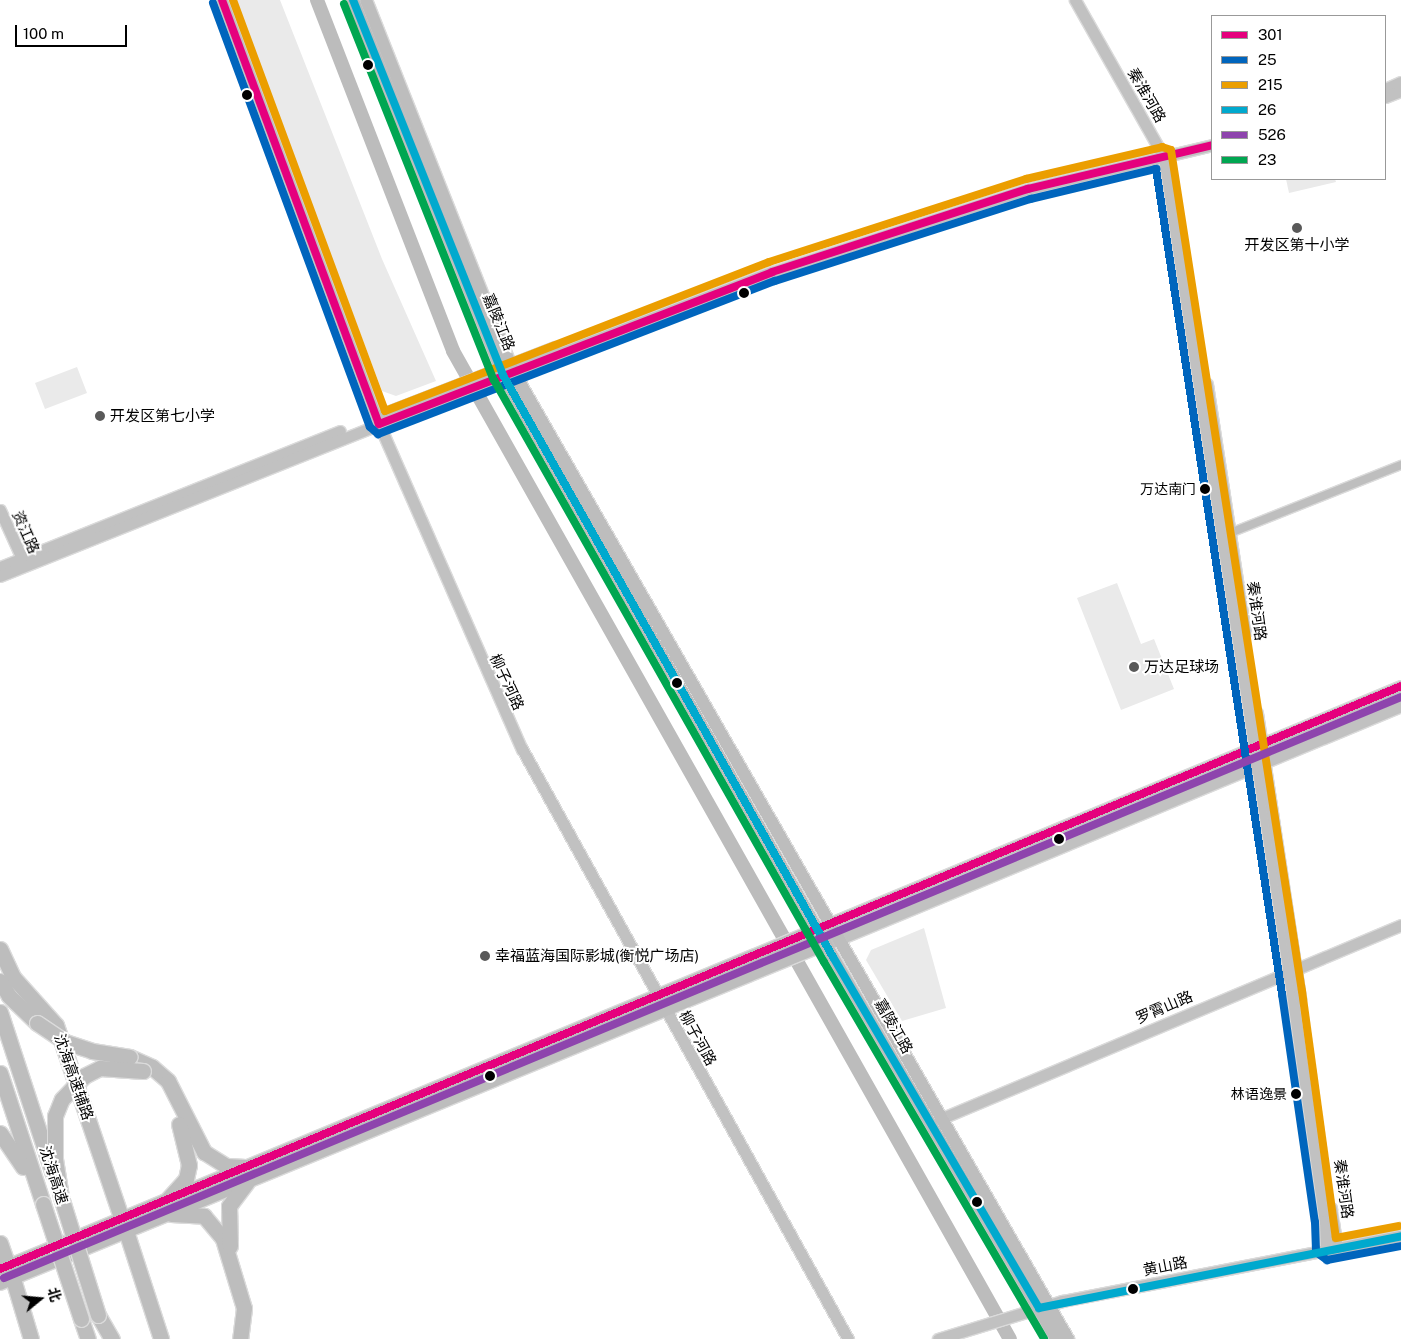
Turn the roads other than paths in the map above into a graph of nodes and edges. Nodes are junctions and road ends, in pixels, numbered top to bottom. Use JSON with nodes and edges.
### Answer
{"nodes":[{"id":1,"x":222,"y":0,"type":"edge"},
{"id":2,"x":353,"y":0,"type":"edge"},
{"id":3,"x":366,"y":0,"type":"edge"},
{"id":4,"x":1075,"y":0,"type":"edge"},
{"id":5,"x":1082,"y":0,"type":"edge"},
{"id":6,"x":1401,"y":82,"type":"edge"},
{"id":7,"x":1386,"y":89,"type":"edge"},
{"id":8,"x":1401,"y":91,"type":"edge"},
{"id":9,"x":1386,"y":97,"type":"edge"},
{"id":10,"x":1211,"y":138,"type":"edge"},
{"id":11,"x":1211,"y":144,"type":"edge"},
{"id":12,"x":1166,"y":153,"type":"junction"},
{"id":13,"x":502,"y":371,"type":"junction"},
{"id":14,"x":378,"y":420,"type":"junction"},
{"id":15,"x":1401,"y":465,"type":"edge"},
{"id":16,"x":0,"y":510,"type":"edge"},
{"id":17,"x":1230,"y":533,"type":"junction"},
{"id":18,"x":23,"y":562,"type":"junction"},
{"id":19,"x":0,"y":567,"type":"edge"},
{"id":20,"x":0,"y":576,"type":"edge"},
{"id":21,"x":1401,"y":686,"type":"edge"},
{"id":22,"x":1401,"y":706,"type":"edge"},
{"id":23,"x":1258,"y":745,"type":"junction"},
{"id":24,"x":1261,"y":764,"type":"junction"},
{"id":25,"x":831,"y":923,"type":"junction"},
{"id":26,"x":1401,"y":925,"type":"edge"},
{"id":27,"x":817,"y":929,"type":"junction"},
{"id":28,"x":840,"y":939,"type":"junction"},
{"id":29,"x":820,"y":946,"type":"junction"},
{"id":30,"x":0,"y":949,"type":"edge"},
{"id":31,"x":1291,"y":970,"type":"junction"},
{"id":32,"x":0,"y":981,"type":"edge"},
{"id":33,"x":656,"y":997,"type":"junction"},
{"id":34,"x":665,"y":1010,"type":"junction"},
{"id":35,"x":0,"y":1012,"type":"edge"},
{"id":36,"x":0,"y":1073,"type":"edge"},
{"id":37,"x":940,"y":1119,"type":"junction"},
{"id":38,"x":0,"y":1133,"type":"edge"},
{"id":39,"x":247,"y":1175,"type":"junction"},
{"id":40,"x":61,"y":1197,"type":"junction"},
{"id":41,"x":43,"y":1204,"type":"junction"},
{"id":42,"x":169,"y":1207,"type":"junction"},
{"id":43,"x":124,"y":1225,"type":"junction"},
{"id":44,"x":1401,"y":1236,"type":"edge"},
{"id":45,"x":0,"y":1243,"type":"edge"},
{"id":46,"x":1332,"y":1249,"type":"junction"},
{"id":47,"x":5,"y":1275,"type":"edge"},
{"id":48,"x":1044,"y":1307,"type":"junction"},
{"id":49,"x":98,"y":1315,"type":"junction"},
{"id":50,"x":81,"y":1320,"type":"junction"},
{"id":51,"x":31,"y":1339,"type":"edge"},
{"id":52,"x":84,"y":1339,"type":"edge"},
{"id":53,"x":88,"y":1339,"type":"edge"},
{"id":54,"x":106,"y":1339,"type":"edge"},
{"id":55,"x":112,"y":1339,"type":"edge"},
{"id":56,"x":161,"y":1339,"type":"edge"},
{"id":57,"x":240,"y":1339,"type":"edge"},
{"id":58,"x":246,"y":1339,"type":"edge"},
{"id":59,"x":848,"y":1339,"type":"edge"},
{"id":60,"x":938,"y":1339,"type":"edge"},
{"id":61,"x":1056,"y":1339,"type":"edge"},
{"id":62,"x":1068,"y":1339,"type":"edge"}],
"edges":[{"from":1,"to":14,"type":"street","name":"柳子河路"},
{"from":2,"to":13,"type":"main road","name":"嘉陵江路"},
{"from":3,"to":13,"type":"main road","name":"嘉陵江路"},
{"from":4,"to":12,"type":"street","name":"秦淮河路"},
{"from":5,"to":12,"type":"street","name":"秦淮河路"},
{"from":6,"to":7,"type":"street"},
{"from":8,"to":9,"type":"street"},
{"from":10,"to":12,"type":"street"},
{"from":11,"to":12,"type":"street"},
{"from":12,"to":13,"type":"street"},
{"from":12,"to":17,"type":"street","name":"秦淮河路"},
{"from":12,"to":23,"type":"street","name":"秦淮河路"},
{"from":13,"to":14,"type":"street"},
{"from":13,"to":25,"type":"main road","name":"嘉陵江路"},
{"from":13,"to":27,"type":"main road","name":"嘉陵江路"},
{"from":14,"to":18,"type":"street"},
{"from":14,"to":33,"type":"street","name":"柳子河路"},
{"from":15,"to":17,"type":"street"},
{"from":16,"to":18,"type":"street","name":"资江路"},
{"from":17,"to":23,"type":"street","name":"秦淮河路"},
{"from":18,"to":19,"type":"street"},
{"from":18,"to":20,"type":"street"},
{"from":21,"to":23,"type":"street"},
{"from":22,"to":24,"type":"street"},
{"from":23,"to":24,"type":"street","name":"秦淮河路"},
{"from":23,"to":25,"type":"street"},
{"from":24,"to":28,"type":"street"},
{"from":24,"to":31,"type":"street","name":"秦淮河路"},
{"from":25,"to":27,"type":"street"},
{"from":25,"to":28,"type":"main road","name":"嘉陵江路"},
{"from":26,"to":31,"type":"street","name":"罗霄山路"},
{"from":27,"to":29,"type":"main road","name":"嘉陵江路"},
{"from":27,"to":33,"type":"main road"},
{"from":28,"to":29,"type":"street"},
{"from":28,"to":37,"type":"main road","name":"嘉陵江路"},
{"from":29,"to":34,"type":"main road"},
{"from":29,"to":48,"type":"main road","name":"嘉陵江路"},
{"from":30,"to":43,"type":"highway","name":"沈海高速辅路"},
{"from":31,"to":37,"type":"street","name":"罗霄山路"},
{"from":31,"to":46,"type":"street","name":"秦淮河路"},
{"from":32,"to":39,"type":"highway","bridge":true},
{"from":33,"to":34,"type":"street","name":"柳子河路"},
{"from":33,"to":39,"type":"main road"},
{"from":34,"to":39,"type":"main road"},
{"from":34,"to":59,"type":"street","name":"柳子河路"},
{"from":35,"to":40,"type":"highway","name":"沈海高速","bridge":true},
{"from":36,"to":41,"type":"highway","name":"沈海高速"},
{"from":37,"to":48,"type":"main road","name":"嘉陵江路"},
{"from":38,"to":41,"type":"highway"},
{"from":39,"to":42,"type":"main road"},
{"from":39,"to":58,"type":"highway"},
{"from":40,"to":42,"type":"highway","bridge":true},
{"from":40,"to":49,"type":"highway","name":"沈海高速","bridge":true},
{"from":41,"to":50,"type":"highway","name":"沈海高速","bridge":true},
{"from":42,"to":43,"type":"main road"},
{"from":42,"to":57,"type":"highway"},
{"from":43,"to":47,"type":"main road"},
{"from":43,"to":56,"type":"highway","name":"沈海高速辅路"},
{"from":44,"to":46,"type":"street","name":"黄山路"},
{"from":45,"to":47,"type":"highway"},
{"from":46,"to":48,"type":"street","name":"黄山路"},
{"from":47,"to":51,"type":"highway"},
{"from":48,"to":60,"type":"street","name":"黄山路"},
{"from":48,"to":61,"type":"main road","name":"嘉陵江路"},
{"from":48,"to":62,"type":"main road","name":"嘉陵江路"},
{"from":49,"to":54,"type":"highway","name":"沈海高速"},
{"from":49,"to":55,"type":"highway"},
{"from":50,"to":52,"type":"highway"},
{"from":50,"to":53,"type":"highway","name":"沈海高速"}]}
